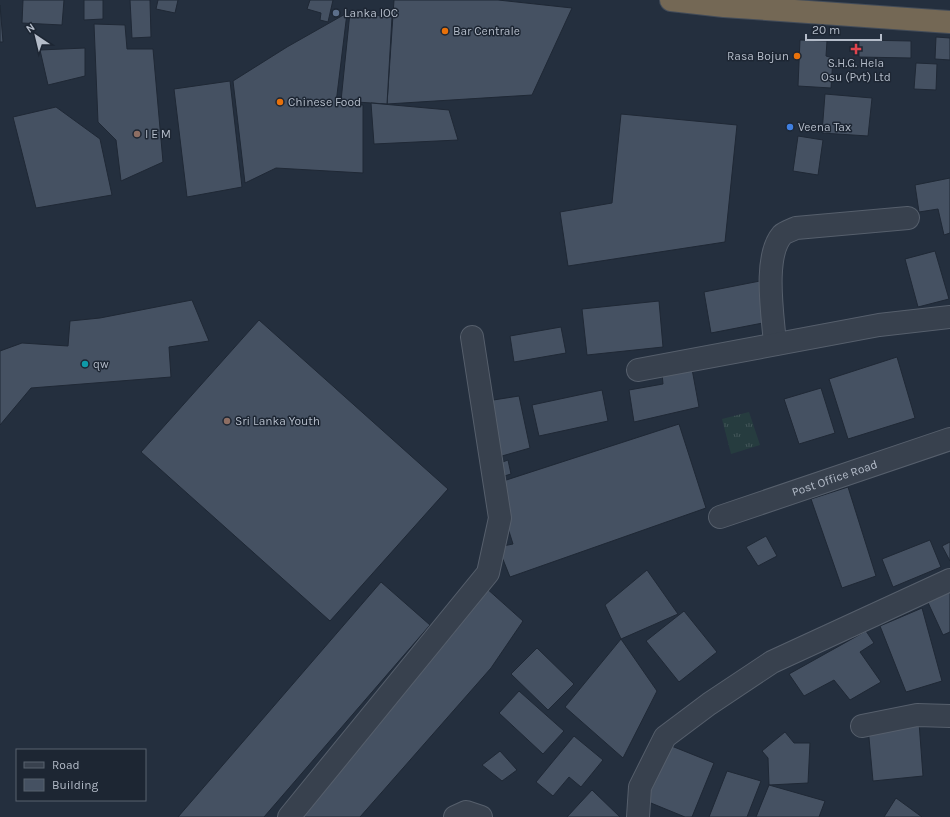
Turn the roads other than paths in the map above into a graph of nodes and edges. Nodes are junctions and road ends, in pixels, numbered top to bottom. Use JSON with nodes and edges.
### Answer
{"nodes":[{"id":1,"x":671,"y":0,"type":"edge"},
{"id":2,"x":950,"y":22,"type":"edge"},
{"id":3,"x":908,"y":218,"type":"dead end"},
{"id":4,"x":950,"y":317,"type":"edge"},
{"id":5,"x":472,"y":337,"type":"dead end"},
{"id":6,"x":775,"y":344,"type":"junction"},
{"id":7,"x":638,"y":370,"type":"dead end"},
{"id":8,"x":950,"y":439,"type":"edge"},
{"id":9,"x":720,"y":517,"type":"dead end"},
{"id":10,"x":950,"y":580,"type":"edge"},
{"id":11,"x":950,"y":716,"type":"edge"},
{"id":12,"x":862,"y":726,"type":"dead end"},
{"id":13,"x":288,"y":817,"type":"edge"},
{"id":14,"x":456,"y":817,"type":"edge"},
{"id":15,"x":481,"y":817,"type":"edge"},
{"id":16,"x":638,"y":817,"type":"edge"}],
"edges":[{"from":1,"to":2,"type":"highway"},
{"from":3,"to":6,"type":"street"},
{"from":4,"to":6,"type":"street"},
{"from":5,"to":13,"type":"street"},
{"from":6,"to":7,"type":"street"},
{"from":8,"to":9,"type":"street","name":"Post Office Road"},
{"from":10,"to":16,"type":"street"},
{"from":11,"to":12,"type":"street"},
{"from":14,"to":15,"type":"street"}]}
